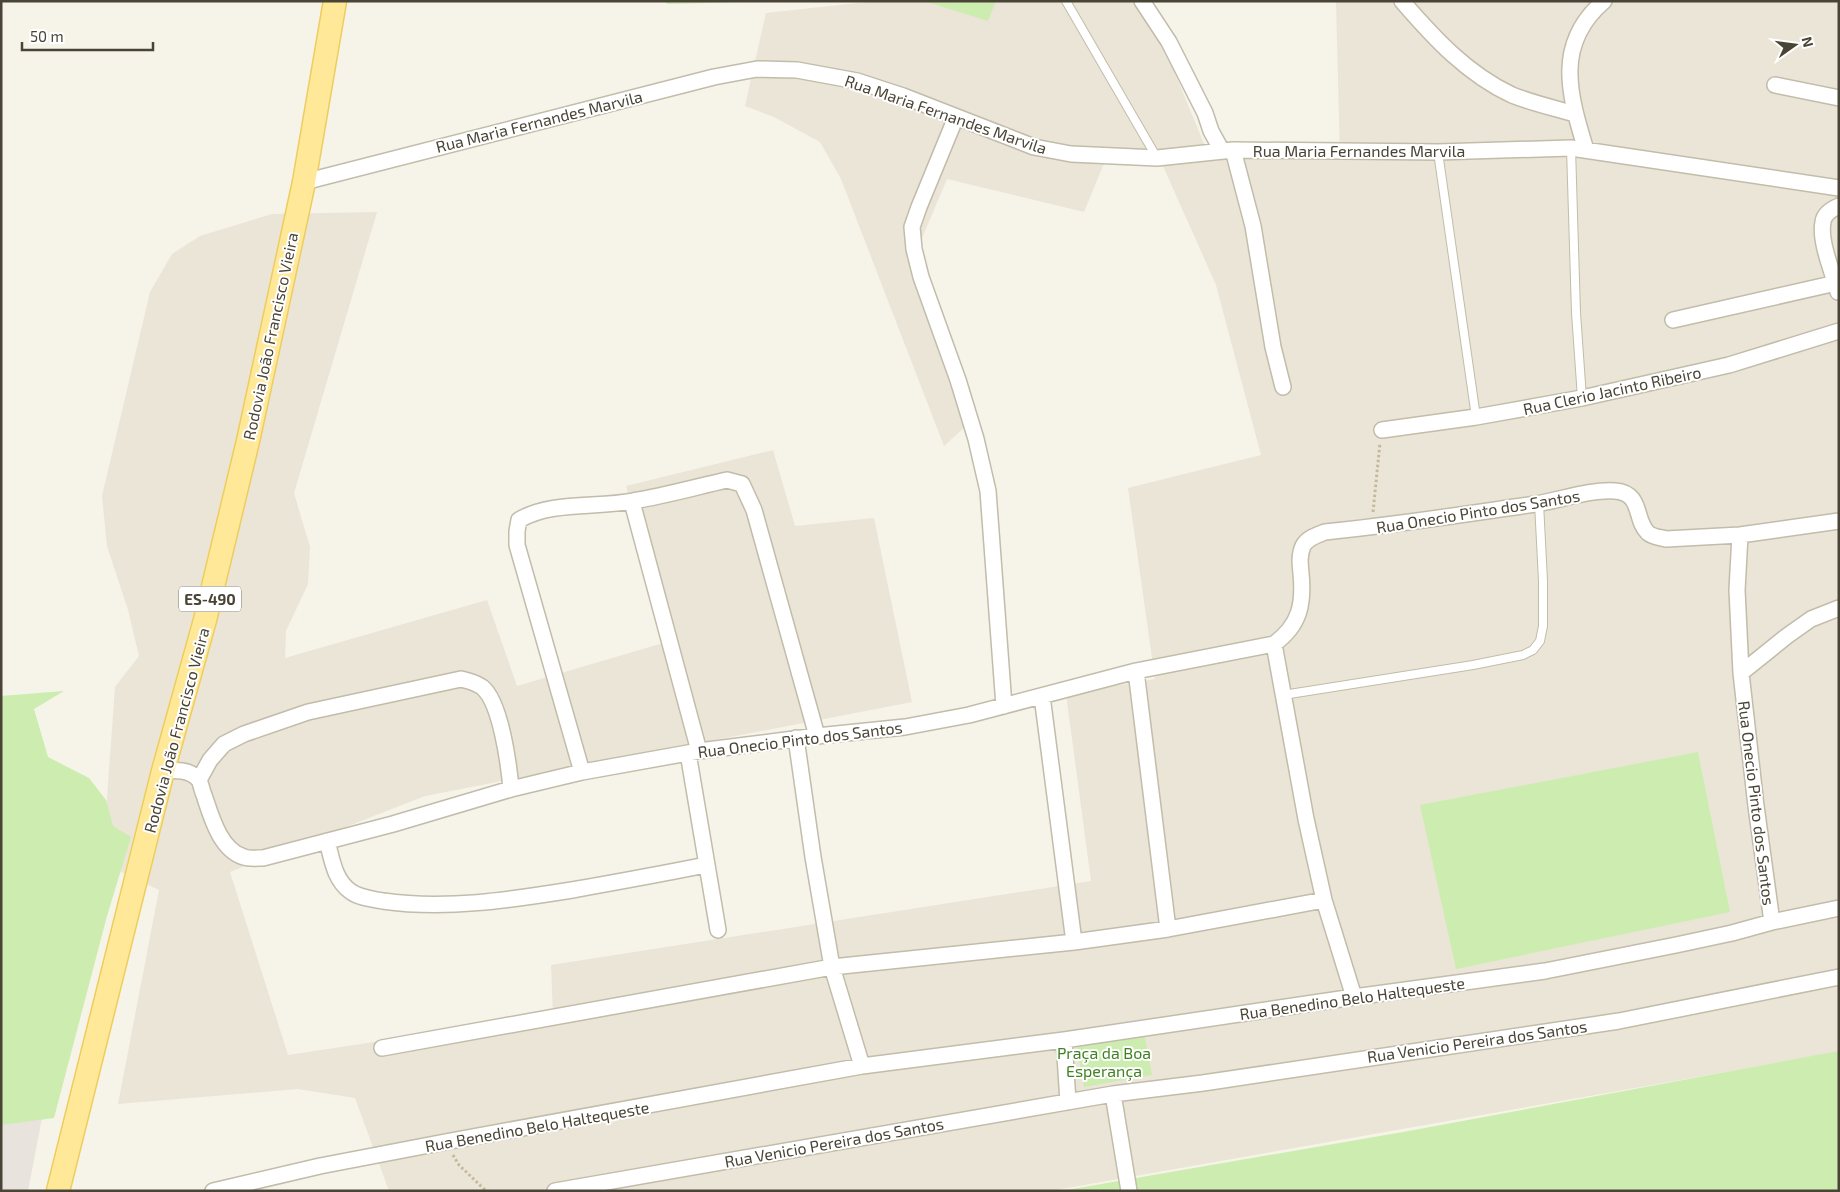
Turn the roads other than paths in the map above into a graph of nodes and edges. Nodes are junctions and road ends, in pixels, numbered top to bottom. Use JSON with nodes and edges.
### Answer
{"nodes":[{"id":1,"x":335,"y":1,"type":"edge"},
{"id":2,"x":1066,"y":1,"type":"edge"},
{"id":3,"x":1142,"y":1,"type":"edge"},
{"id":4,"x":1402,"y":1,"type":"edge"},
{"id":5,"x":1604,"y":1,"type":"edge"},
{"id":6,"x":1775,"y":86,"type":"dead end"},
{"id":7,"x":1839,"y":98,"type":"edge"},
{"id":8,"x":1575,"y":114,"type":"junction"},
{"id":9,"x":956,"y":117,"type":"junction"},
{"id":10,"x":1579,"y":149,"type":"junction"},
{"id":11,"x":1227,"y":150,"type":"junction"},
{"id":12,"x":1438,"y":152,"type":"junction"},
{"id":13,"x":1157,"y":158,"type":"junction"},
{"id":14,"x":304,"y":182,"type":"junction"},
{"id":15,"x":1839,"y":188,"type":"edge"},
{"id":16,"x":1839,"y":206,"type":"edge"},
{"id":17,"x":1837,"y":288,"type":"edge"},
{"id":18,"x":1673,"y":320,"type":"dead end"},
{"id":19,"x":1839,"y":330,"type":"edge"},
{"id":20,"x":1283,"y":388,"type":"dead end"},
{"id":21,"x":1582,"y":398,"type":"junction"},
{"id":22,"x":1476,"y":417,"type":"junction"},
{"id":23,"x":1382,"y":430,"type":"road end"},
{"id":24,"x":632,"y":502,"type":"junction"},
{"id":25,"x":1539,"y":503,"type":"junction"},
{"id":26,"x":1839,"y":521,"type":"edge"},
{"id":27,"x":1740,"y":534,"type":"junction"},
{"id":28,"x":1839,"y":608,"type":"edge"},
{"id":29,"x":1274,"y":644,"type":"junction"},
{"id":30,"x":1136,"y":671,"type":"junction"},
{"id":31,"x":1741,"y":673,"type":"junction"},
{"id":32,"x":1283,"y":695,"type":"junction"},
{"id":33,"x":1042,"y":696,"type":"junction"},
{"id":34,"x":1004,"y":706,"type":"junction"},
{"id":35,"x":817,"y":736,"type":"junction"},
{"id":36,"x":796,"y":738,"type":"junction"},
{"id":37,"x":694,"y":752,"type":"junction"},
{"id":38,"x":163,"y":772,"type":"junction"},
{"id":39,"x":582,"y":772,"type":"junction"},
{"id":40,"x":199,"y":780,"type":"junction"},
{"id":41,"x":511,"y":789,"type":"junction"},
{"id":42,"x":327,"y":841,"type":"junction"},
{"id":43,"x":706,"y":865,"type":"junction"},
{"id":44,"x":1324,"y":900,"type":"junction"},
{"id":45,"x":1839,"y":908,"type":"edge"},
{"id":46,"x":1772,"y":922,"type":"junction"},
{"id":47,"x":1168,"y":929,"type":"junction"},
{"id":48,"x":718,"y":930,"type":"dead end"},
{"id":49,"x":1074,"y":942,"type":"junction"},
{"id":50,"x":832,"y":967,"type":"junction"},
{"id":51,"x":1839,"y":977,"type":"edge"},
{"id":52,"x":1354,"y":997,"type":"junction"},
{"id":53,"x":1064,"y":1040,"type":"junction"},
{"id":54,"x":382,"y":1048,"type":"dead end"},
{"id":55,"x":862,"y":1066,"type":"junction"},
{"id":56,"x":1112,"y":1094,"type":"junction"},
{"id":57,"x":1068,"y":1102,"type":"junction"},
{"id":58,"x":58,"y":1191,"type":"edge"},
{"id":59,"x":213,"y":1191,"type":"edge"},
{"id":60,"x":555,"y":1191,"type":"edge"},
{"id":61,"x":1129,"y":1191,"type":"edge"}],
"edges":[{"from":1,"to":14,"type":"main road","name":"Rodovia João Francisco Vieira","number":"ES-490"},
{"from":2,"to":13,"type":"lane"},
{"from":3,"to":11,"type":"street"},
{"from":4,"to":8,"type":"street"},
{"from":5,"to":8,"type":"street"},
{"from":6,"to":7,"type":"street"},
{"from":8,"to":10,"type":"street"},
{"from":9,"to":13,"type":"street","name":"Rua Maria Fernandes Marvila"},
{"from":9,"to":14,"type":"street","name":"Rua Maria Fernandes Marvila"},
{"from":9,"to":34,"type":"street"},
{"from":10,"to":12,"type":"street","name":"Rua Maria Fernandes Marvila"},
{"from":10,"to":15,"type":"street","name":"Rua Maria Fernandes Marvila"},
{"from":10,"to":21,"type":"lane"},
{"from":11,"to":12,"type":"street","name":"Rua Maria Fernandes Marvila"},
{"from":11,"to":13,"type":"street","name":"Rua Maria Fernandes Marvila"},
{"from":11,"to":20,"type":"street"},
{"from":12,"to":22,"type":"lane"},
{"from":14,"to":38,"type":"main road","name":"Rodovia João Francisco Vieira","number":"ES-490"},
{"from":16,"to":17,"type":"street"},
{"from":17,"to":18,"type":"street"},
{"from":19,"to":21,"type":"street","name":"Rua Clerio Jacinto Ribeiro"},
{"from":21,"to":22,"type":"street","name":"Rua Clerio Jacinto Ribeiro"},
{"from":22,"to":23,"type":"street","name":"Rua Clerio Jacinto Ribeiro"},
{"from":24,"to":35,"type":"street"},
{"from":24,"to":37,"type":"street"},
{"from":24,"to":39,"type":"street"},
{"from":25,"to":27,"type":"street","name":"Rua Onecio Pinto dos Santos"},
{"from":25,"to":29,"type":"street","name":"Rua Onecio Pinto dos Santos"},
{"from":25,"to":32,"type":"lane"},
{"from":26,"to":27,"type":"street","name":"Rua Onecio Pinto dos Santos"},
{"from":27,"to":31,"type":"street","name":"Rua Onecio Pinto dos Santos"},
{"from":28,"to":31,"type":"street"},
{"from":29,"to":30,"type":"street","name":"Rua Onecio Pinto dos Santos"},
{"from":29,"to":32,"type":"street"},
{"from":30,"to":33,"type":"street","name":"Rua Onecio Pinto dos Santos"},
{"from":30,"to":47,"type":"street"},
{"from":31,"to":46,"type":"street","name":"Rua Onecio Pinto dos Santos"},
{"from":32,"to":44,"type":"street"},
{"from":33,"to":34,"type":"street","name":"Rua Onecio Pinto dos Santos"},
{"from":33,"to":49,"type":"street"},
{"from":34,"to":35,"type":"street","name":"Rua Onecio Pinto dos Santos"},
{"from":35,"to":36,"type":"street","name":"Rua Onecio Pinto dos Santos"},
{"from":36,"to":37,"type":"street","name":"Rua Onecio Pinto dos Santos"},
{"from":36,"to":50,"type":"street"},
{"from":37,"to":39,"type":"street","name":"Rua Onecio Pinto dos Santos"},
{"from":37,"to":43,"type":"street"},
{"from":38,"to":40,"type":"street"},
{"from":38,"to":58,"type":"main road","name":"Rodovia João Francisco Vieira","number":"ES-490"},
{"from":39,"to":41,"type":"street","name":"Rua Onecio Pinto dos Santos"},
{"from":40,"to":41,"type":"street"},
{"from":40,"to":42,"type":"street","name":"Rua Onecio Pinto dos Santos"},
{"from":41,"to":42,"type":"street","name":"Rua Onecio Pinto dos Santos"},
{"from":42,"to":43,"type":"street"},
{"from":43,"to":48,"type":"street"},
{"from":44,"to":47,"type":"street"},
{"from":44,"to":52,"type":"street"},
{"from":45,"to":46,"type":"street","name":"Rua Benedino Belo Haltequeste"},
{"from":46,"to":52,"type":"street","name":"Rua Benedino Belo Haltequeste"},
{"from":47,"to":49,"type":"street"},
{"from":49,"to":50,"type":"street"},
{"from":50,"to":54,"type":"street"},
{"from":50,"to":55,"type":"street"},
{"from":51,"to":56,"type":"street","name":"Rua Venicio Pereira dos Santos"},
{"from":52,"to":53,"type":"street","name":"Rua Benedino Belo Haltequeste"},
{"from":53,"to":55,"type":"street","name":"Rua Benedino Belo Haltequeste"},
{"from":53,"to":57,"type":"street"},
{"from":55,"to":59,"type":"street","name":"Rua Benedino Belo Haltequeste"},
{"from":56,"to":57,"type":"street","name":"Rua Venicio Pereira dos Santos"},
{"from":56,"to":61,"type":"street"},
{"from":57,"to":60,"type":"street","name":"Rua Venicio Pereira dos Santos"}]}
